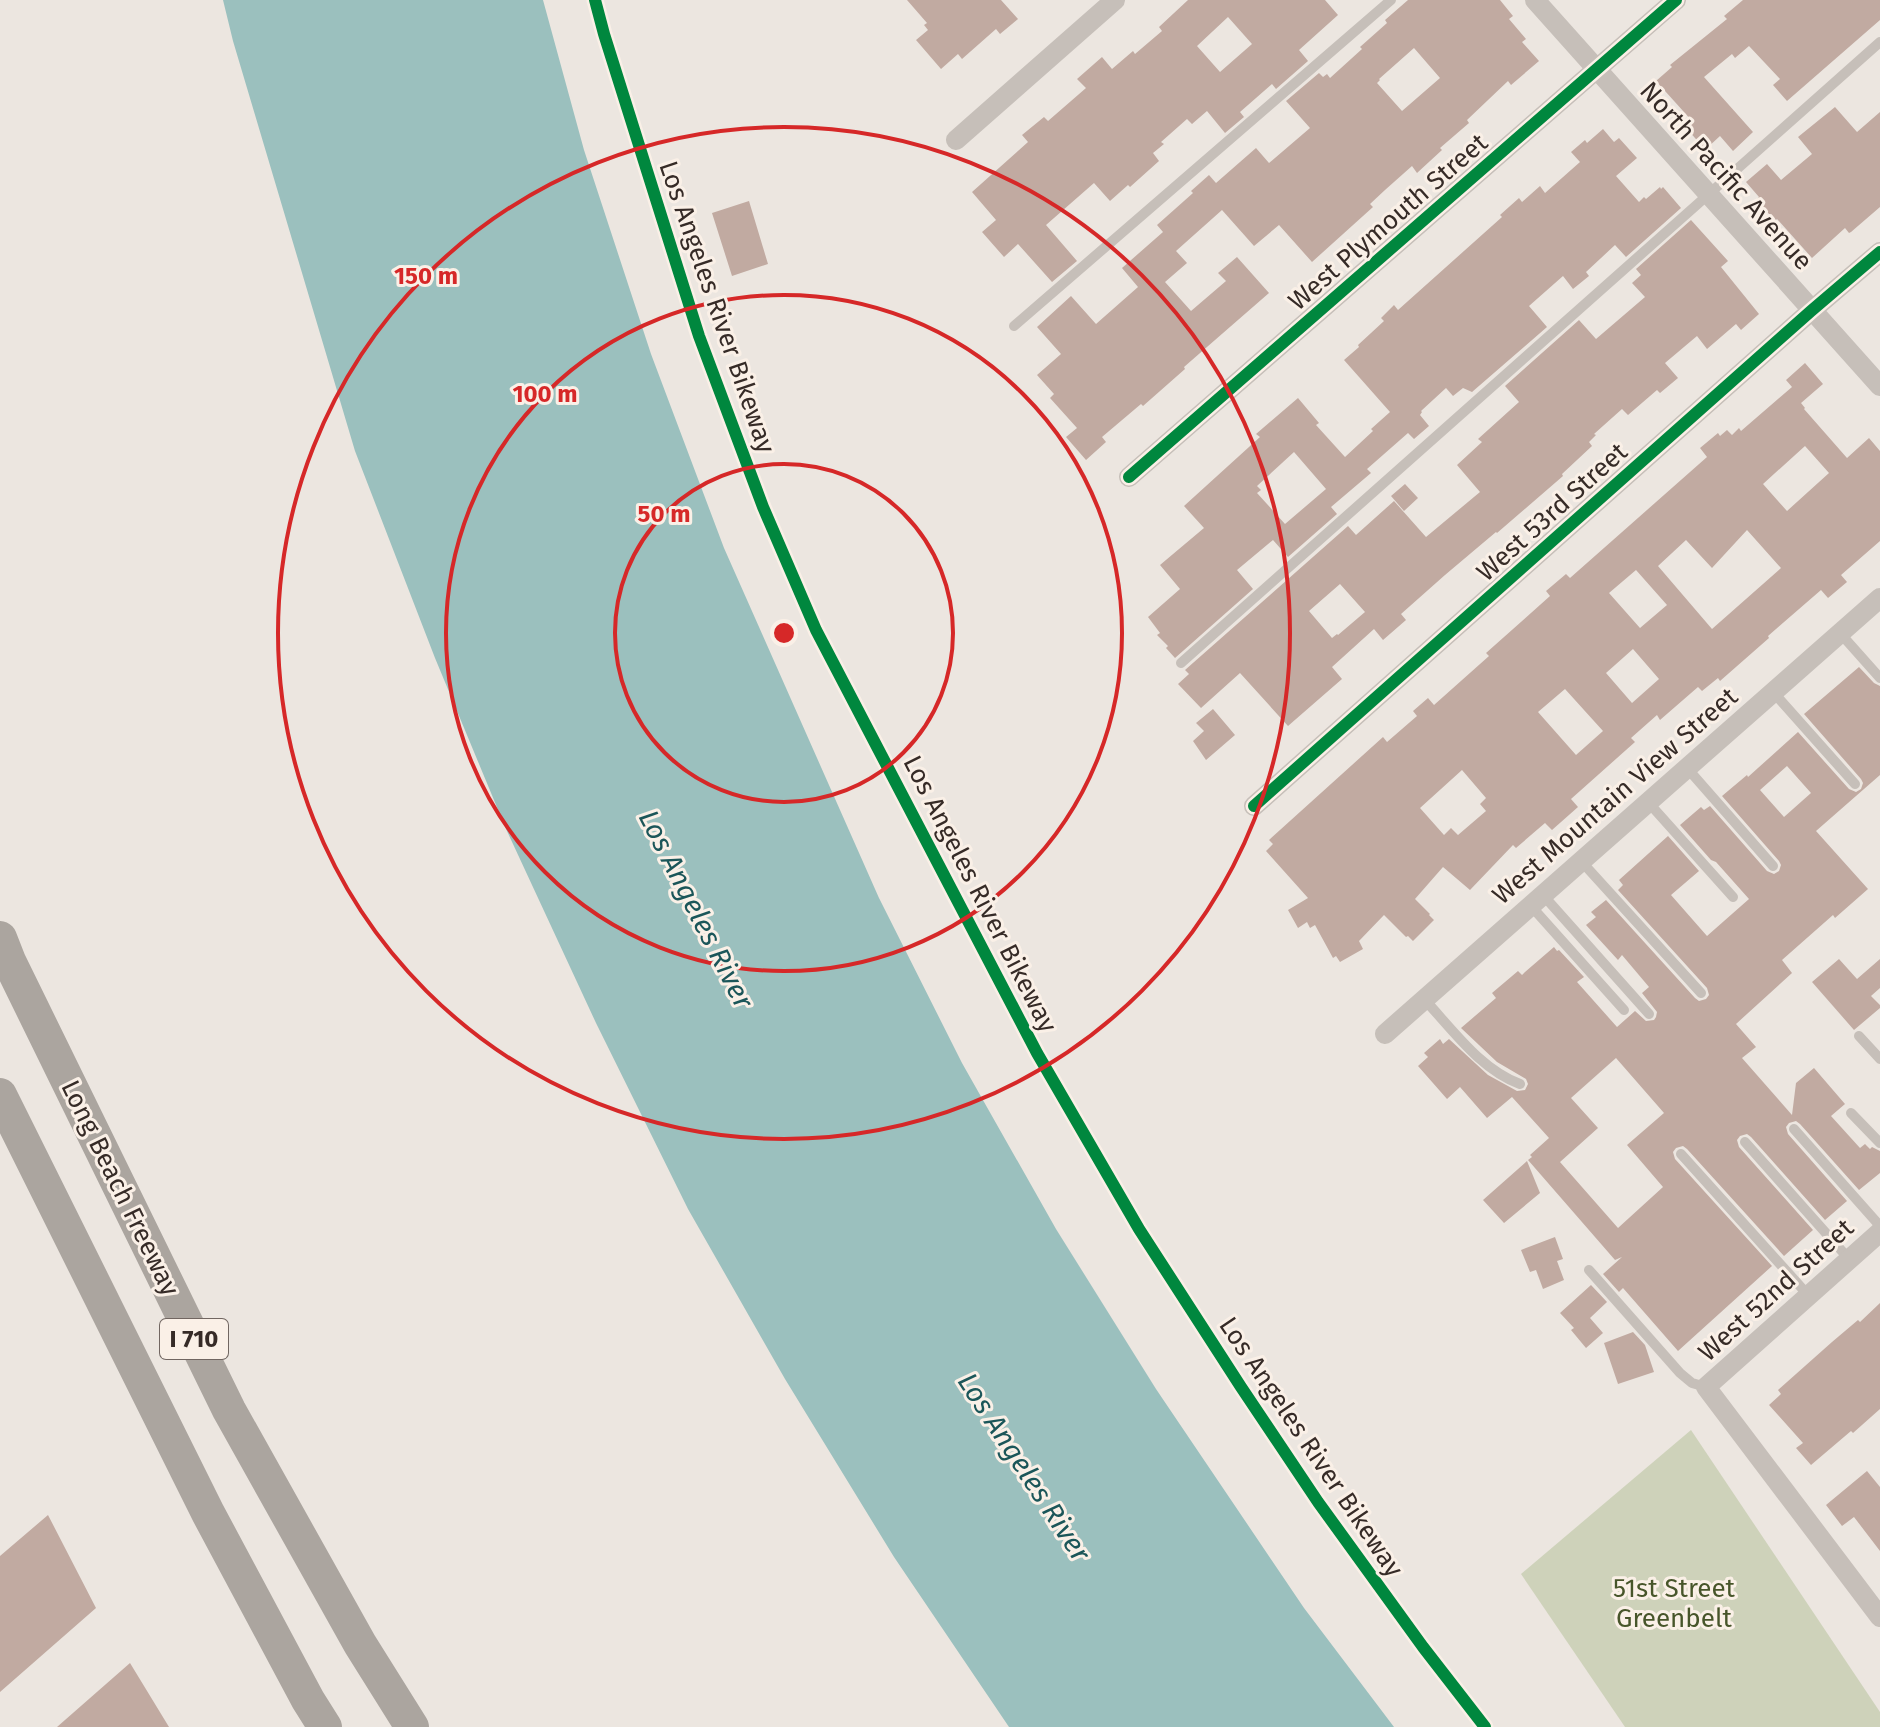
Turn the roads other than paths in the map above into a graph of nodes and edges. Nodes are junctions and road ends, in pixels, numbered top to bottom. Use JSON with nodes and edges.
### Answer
{"nodes":[{"id":1,"x":1115,"y":0,"type":"edge"},
{"id":2,"x":1391,"y":0,"type":"edge"},
{"id":3,"x":1535,"y":0,"type":"edge"},
{"id":4,"x":1676,"y":0,"type":"edge"},
{"id":5,"x":1880,"y":42,"type":"edge"},
{"id":6,"x":1597,"y":70,"type":"junction"},
{"id":7,"x":956,"y":140,"type":"dead end"},
{"id":8,"x":1708,"y":195,"type":"junction"},
{"id":9,"x":1880,"y":252,"type":"edge"},
{"id":10,"x":1811,"y":311,"type":"junction"},
{"id":11,"x":1014,"y":326,"type":"dead end"},
{"id":12,"x":1880,"y":386,"type":"edge"},
{"id":13,"x":1129,"y":477,"type":"dead end"},
{"id":14,"x":1880,"y":598,"type":"edge"},
{"id":15,"x":1840,"y":633,"type":"junction"},
{"id":16,"x":1181,"y":663,"type":"dead end"},
{"id":17,"x":1880,"y":678,"type":"edge"},
{"id":18,"x":1773,"y":692,"type":"junction"},
{"id":19,"x":1687,"y":768,"type":"junction"},
{"id":20,"x":1855,"y":784,"type":"dead end"},
{"id":21,"x":1648,"y":802,"type":"junction"},
{"id":22,"x":1254,"y":806,"type":"dead end"},
{"id":23,"x":1581,"y":861,"type":"junction"},
{"id":24,"x":1773,"y":866,"type":"dead end"},
{"id":25,"x":1733,"y":897,"type":"dead end"},
{"id":26,"x":1537,"y":900,"type":"junction"},
{"id":27,"x":0,"y":938,"type":"edge"},
{"id":28,"x":1701,"y":993,"type":"dead end"},
{"id":29,"x":1424,"y":999,"type":"junction"},
{"id":30,"x":1624,"y":1010,"type":"dead end"},
{"id":31,"x":1649,"y":1014,"type":"dead end"},
{"id":32,"x":1385,"y":1034,"type":"dead end"},
{"id":33,"x":1859,"y":1036,"type":"dead end"},
{"id":34,"x":1880,"y":1059,"type":"edge"},
{"id":35,"x":1520,"y":1084,"type":"dead end"},
{"id":36,"x":0,"y":1095,"type":"edge"},
{"id":37,"x":1851,"y":1113,"type":"dead end"},
{"id":38,"x":1794,"y":1129,"type":"dead end"},
{"id":39,"x":1745,"y":1142,"type":"dead end"},
{"id":40,"x":1880,"y":1143,"type":"edge"},
{"id":41,"x":1681,"y":1154,"type":"dead end"},
{"id":42,"x":1880,"y":1229,"type":"edge"},
{"id":43,"x":1849,"y":1259,"type":"junction"},
{"id":44,"x":1589,"y":1270,"type":"dead end"},
{"id":45,"x":1808,"y":1295,"type":"junction"},
{"id":46,"x":1706,"y":1387,"type":"junction"},
{"id":47,"x":1880,"y":1617,"type":"edge"},
{"id":48,"x":325,"y":1727,"type":"edge"},
{"id":49,"x":412,"y":1727,"type":"edge"}],
"edges":[{"from":1,"to":7,"type":"street"},
{"from":2,"to":11,"type":"lane"},
{"from":3,"to":6,"type":"street","name":"North Pacific Avenue"},
{"from":4,"to":6,"type":"street","name":"West Plymouth Street"},
{"from":5,"to":8,"type":"lane"},
{"from":6,"to":8,"type":"street","name":"North Pacific Avenue"},
{"from":6,"to":13,"type":"street","name":"West Plymouth Street"},
{"from":8,"to":10,"type":"street","name":"North Pacific Avenue"},
{"from":8,"to":16,"type":"lane"},
{"from":9,"to":10,"type":"street","name":"West 53rd Street"},
{"from":10,"to":12,"type":"street","name":"North Pacific Avenue"},
{"from":10,"to":22,"type":"street","name":"West 53rd Street"},
{"from":14,"to":15,"type":"street","name":"West Mountain View Street"},
{"from":15,"to":17,"type":"lane"},
{"from":15,"to":18,"type":"street","name":"West Mountain View Street"},
{"from":18,"to":19,"type":"street","name":"West Mountain View Street"},
{"from":18,"to":20,"type":"lane"},
{"from":19,"to":21,"type":"street","name":"West Mountain View Street"},
{"from":19,"to":24,"type":"lane"},
{"from":21,"to":23,"type":"street","name":"West Mountain View Street"},
{"from":21,"to":25,"type":"lane"},
{"from":23,"to":26,"type":"street","name":"West Mountain View Street"},
{"from":23,"to":28,"type":"lane"},
{"from":26,"to":29,"type":"street","name":"West Mountain View Street"},
{"from":26,"to":30,"type":"lane"},
{"from":26,"to":31,"type":"lane"},
{"from":27,"to":49,"type":"highway","name":"Long Beach Freeway","number":"I 710"},
{"from":29,"to":32,"type":"street","name":"West Mountain View Street"},
{"from":29,"to":35,"type":"lane"},
{"from":33,"to":34,"type":"lane"},
{"from":36,"to":48,"type":"highway","number":"I 710"},
{"from":37,"to":40,"type":"lane"},
{"from":38,"to":42,"type":"lane"},
{"from":39,"to":43,"type":"lane"},
{"from":41,"to":45,"type":"lane"},
{"from":42,"to":43,"type":"street","name":"West 52nd Street"},
{"from":43,"to":45,"type":"street","name":"West 52nd Street"},
{"from":44,"to":46,"type":"lane"},
{"from":45,"to":46,"type":"street","name":"West 52nd Street"},
{"from":46,"to":47,"type":"street"}]}
